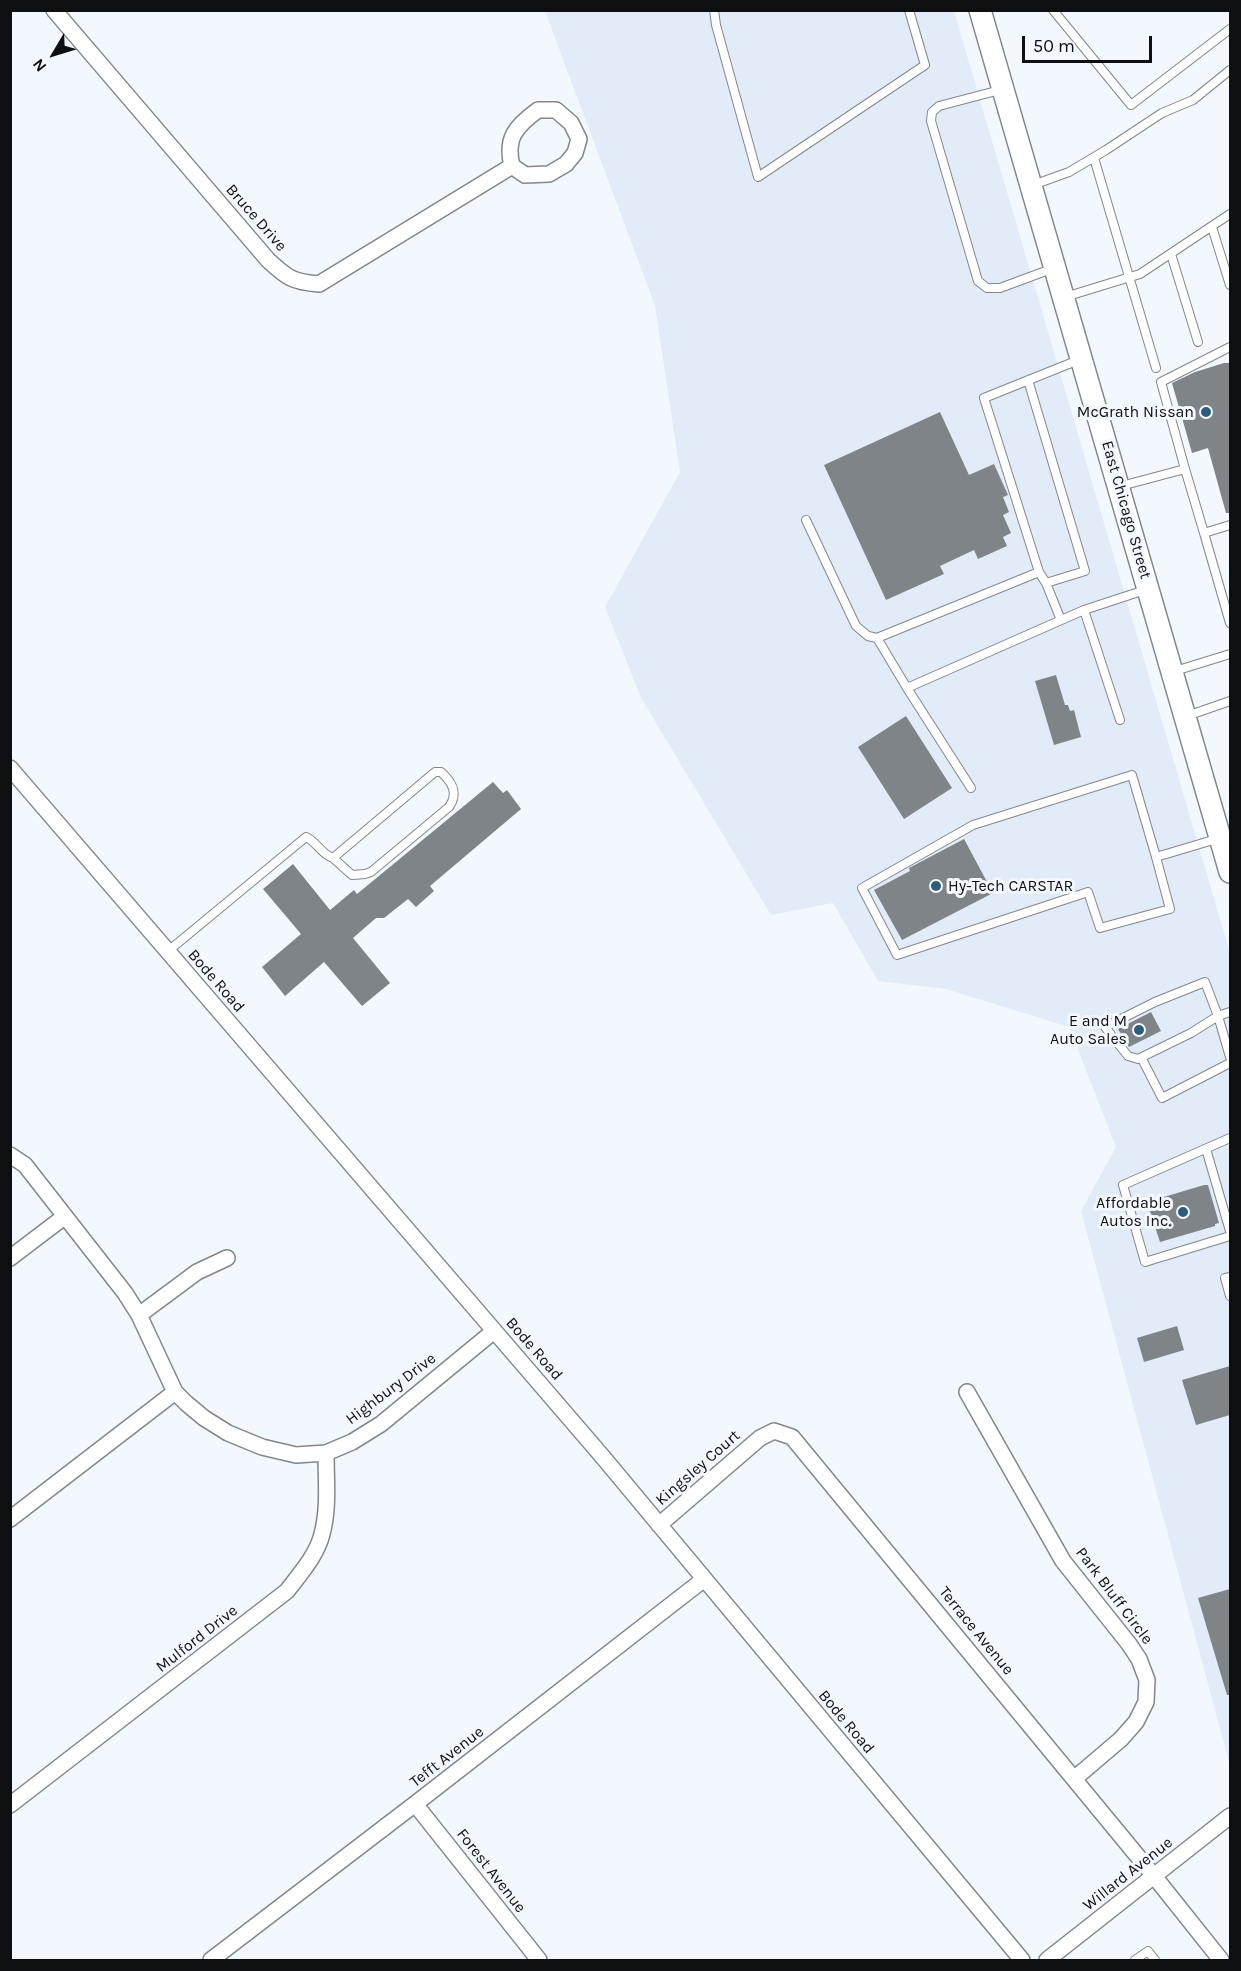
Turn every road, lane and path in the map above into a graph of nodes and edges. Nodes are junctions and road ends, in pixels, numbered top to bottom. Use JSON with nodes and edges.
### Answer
{"nodes":[{"id":1,"x":54,"y":10,"type":"edge"},
{"id":2,"x":714,"y":10,"type":"edge"},
{"id":3,"x":909,"y":10,"type":"edge"},
{"id":4,"x":1053,"y":10,"type":"edge"},
{"id":5,"x":981,"y":11,"type":"edge"},
{"id":6,"x":1230,"y":29,"type":"edge"},
{"id":7,"x":1230,"y":70,"type":"edge"},
{"id":8,"x":1003,"y":89,"type":"junction"},
{"id":9,"x":1094,"y":158,"type":"junction"},
{"id":10,"x":512,"y":166,"type":"junction"},
{"id":11,"x":1032,"y":186,"type":"junction"},
{"id":12,"x":1230,"y":214,"type":"edge"},
{"id":13,"x":1212,"y":227,"type":"junction"},
{"id":14,"x":1171,"y":254,"type":"junction"},
{"id":15,"x":1056,"y":268,"type":"junction"},
{"id":16,"x":1130,"y":278,"type":"junction"},
{"id":17,"x":1230,"y":285,"type":"edge"},
{"id":18,"x":1064,"y":297,"type":"junction"},
{"id":19,"x":1198,"y":342,"type":"dead end"},
{"id":20,"x":1230,"y":347,"type":"edge"},
{"id":21,"x":1083,"y":358,"type":"junction"},
{"id":22,"x":1156,"y":368,"type":"dead end"},
{"id":23,"x":1028,"y":380,"type":"junction"},
{"id":24,"x":1185,"y":469,"type":"junction"},
{"id":25,"x":1119,"y":486,"type":"junction"},
{"id":26,"x":806,"y":520,"type":"dead end"},
{"id":27,"x":1230,"y":525,"type":"edge"},
{"id":28,"x":1204,"y":533,"type":"junction"},
{"id":29,"x":1039,"y":572,"type":"junction"},
{"id":30,"x":1046,"y":583,"type":"junction"},
{"id":31,"x":1149,"y":589,"type":"junction"},
{"id":32,"x":1083,"y":610,"type":"junction"},
{"id":33,"x":1061,"y":620,"type":"junction"},
{"id":34,"x":1230,"y":623,"type":"edge"},
{"id":35,"x":877,"y":638,"type":"junction"},
{"id":36,"x":1230,"y":654,"type":"edge"},
{"id":37,"x":1172,"y":672,"type":"junction"},
{"id":38,"x":907,"y":688,"type":"junction"},
{"id":39,"x":1230,"y":701,"type":"edge"},
{"id":40,"x":1186,"y":716,"type":"junction"},
{"id":41,"x":1120,"y":720,"type":"dead end"},
{"id":42,"x":10,"y":768,"type":"edge"},
{"id":43,"x":971,"y":788,"type":"dead end"},
{"id":44,"x":1225,"y":836,"type":"edge"},
{"id":45,"x":1156,"y":857,"type":"junction"},
{"id":46,"x":333,"y":858,"type":"junction"},
{"id":47,"x":1230,"y":872,"type":"edge"},
{"id":48,"x":167,"y":952,"type":"junction"},
{"id":49,"x":1230,"y":1012,"type":"edge"},
{"id":50,"x":1218,"y":1016,"type":"junction"},
{"id":51,"x":1230,"y":1057,"type":"edge"},
{"id":52,"x":1142,"y":1059,"type":"junction"},
{"id":53,"x":1230,"y":1063,"type":"edge"},
{"id":54,"x":1230,"y":1138,"type":"edge"},
{"id":55,"x":1206,"y":1149,"type":"junction"},
{"id":56,"x":10,"y":1155,"type":"edge"},
{"id":57,"x":64,"y":1217,"type":"junction"},
{"id":58,"x":1230,"y":1231,"type":"edge"},
{"id":59,"x":1230,"y":1236,"type":"edge"},
{"id":60,"x":10,"y":1258,"type":"edge"},
{"id":61,"x":227,"y":1258,"type":"dead end"},
{"id":62,"x":1230,"y":1277,"type":"edge"},
{"id":63,"x":1230,"y":1296,"type":"edge"},
{"id":64,"x":139,"y":1315,"type":"junction"},
{"id":65,"x":494,"y":1331,"type":"junction"},
{"id":66,"x":176,"y":1392,"type":"junction"},
{"id":67,"x":967,"y":1392,"type":"dead end"},
{"id":68,"x":760,"y":1438,"type":"joint"},
{"id":69,"x":326,"y":1454,"type":"junction"},
{"id":70,"x":10,"y":1519,"type":"edge"},
{"id":71,"x":659,"y":1525,"type":"junction"},
{"id":72,"x":704,"y":1580,"type":"junction"},
{"id":73,"x":1074,"y":1779,"type":"junction"},
{"id":74,"x":415,"y":1804,"type":"junction"},
{"id":75,"x":10,"y":1805,"type":"edge"},
{"id":76,"x":1230,"y":1816,"type":"edge"},
{"id":77,"x":1154,"y":1876,"type":"junction"},
{"id":78,"x":211,"y":1960,"type":"edge"},
{"id":79,"x":539,"y":1960,"type":"edge"},
{"id":80,"x":1022,"y":1960,"type":"edge"},
{"id":81,"x":1047,"y":1960,"type":"edge"},
{"id":82,"x":1135,"y":1960,"type":"edge"},
{"id":83,"x":1155,"y":1960,"type":"edge"},
{"id":84,"x":1221,"y":1960,"type":"edge"}],
"edges":[{"from":1,"to":10,"type":"street","name":"Bruce Drive"},
{"from":2,"to":3,"type":"lane"},
{"from":4,"to":6,"type":"lane"},
{"from":5,"to":8,"type":"main road","name":"East Chicago Street"},
{"from":7,"to":9,"type":"lane"},
{"from":8,"to":11,"type":"main road","name":"East Chicago Street"},
{"from":8,"to":15,"type":"lane"},
{"from":9,"to":11,"type":"lane"},
{"from":9,"to":16,"type":"lane"},
{"from":10,"to":10,"type":"street"},
{"from":11,"to":15,"type":"main road","name":"East Chicago Street"},
{"from":12,"to":13,"type":"lane"},
{"from":13,"to":14,"type":"lane"},
{"from":13,"to":17,"type":"lane"},
{"from":14,"to":16,"type":"lane"},
{"from":14,"to":19,"type":"lane"},
{"from":15,"to":18,"type":"main road","name":"East Chicago Street"},
{"from":16,"to":18,"type":"lane"},
{"from":16,"to":22,"type":"lane"},
{"from":18,"to":21,"type":"main road","name":"East Chicago Street"},
{"from":20,"to":24,"type":"lane"},
{"from":21,"to":23,"type":"lane"},
{"from":21,"to":25,"type":"main road","name":"East Chicago Street"},
{"from":23,"to":29,"type":"lane"},
{"from":23,"to":30,"type":"lane"},
{"from":24,"to":25,"type":"lane"},
{"from":24,"to":28,"type":"lane"},
{"from":25,"to":31,"type":"main road","name":"East Chicago Street"},
{"from":26,"to":35,"type":"lane"},
{"from":27,"to":28,"type":"lane"},
{"from":28,"to":34,"type":"lane"},
{"from":29,"to":30,"type":"lane"},
{"from":29,"to":35,"type":"lane"},
{"from":30,"to":33,"type":"lane"},
{"from":31,"to":32,"type":"lane"},
{"from":31,"to":37,"type":"main road","name":"East Chicago Street"},
{"from":32,"to":33,"type":"lane"},
{"from":32,"to":41,"type":"lane"},
{"from":33,"to":38,"type":"lane"},
{"from":35,"to":38,"type":"lane"},
{"from":36,"to":37,"type":"lane"},
{"from":37,"to":40,"type":"main road","name":"East Chicago Street"},
{"from":38,"to":43,"type":"lane"},
{"from":39,"to":40,"type":"lane"},
{"from":40,"to":44,"type":"main road","name":"East Chicago Street"},
{"from":42,"to":48,"type":"street","name":"Bode Road"},
{"from":44,"to":45,"type":"lane"},
{"from":44,"to":47,"type":"main road","name":"East Chicago Street"},
{"from":45,"to":45,"type":"lane"},
{"from":46,"to":46,"type":"lane"},
{"from":46,"to":48,"type":"lane"},
{"from":48,"to":65,"type":"street","name":"Bode Road"},
{"from":49,"to":50,"type":"lane"},
{"from":50,"to":51,"type":"lane"},
{"from":50,"to":52,"type":"lane"},
{"from":50,"to":52,"type":"lane"},
{"from":52,"to":53,"type":"lane"},
{"from":54,"to":55,"type":"lane"},
{"from":55,"to":58,"type":"lane"},
{"from":55,"to":59,"type":"lane"},
{"from":56,"to":57,"type":"street","name":"Highbury Drive"},
{"from":57,"to":60,"type":"street"},
{"from":57,"to":64,"type":"street","name":"Highbury Drive"},
{"from":61,"to":64,"type":"street"},
{"from":62,"to":63,"type":"lane"},
{"from":64,"to":66,"type":"street","name":"Highbury Drive"},
{"from":65,"to":69,"type":"street","name":"Highbury Drive"},
{"from":65,"to":71,"type":"street","name":"Bode Road"},
{"from":66,"to":69,"type":"street","name":"Highbury Drive"},
{"from":66,"to":70,"type":"street"},
{"from":67,"to":73,"type":"street","name":"Park Bluff Circle"},
{"from":68,"to":71,"type":"street","name":"Kingsley Court"},
{"from":68,"to":73,"type":"street","name":"Terrace Avenue"},
{"from":69,"to":75,"type":"street","name":"Mulford Drive"},
{"from":71,"to":72,"type":"street","name":"Bode Road"},
{"from":72,"to":74,"type":"street","name":"Tefft Avenue"},
{"from":72,"to":80,"type":"street","name":"Bode Road"},
{"from":73,"to":77,"type":"street","name":"Terrace Avenue"},
{"from":74,"to":78,"type":"street","name":"Tefft Avenue"},
{"from":74,"to":79,"type":"street","name":"Forest Avenue"},
{"from":76,"to":77,"type":"street","name":"Willard Avenue"},
{"from":77,"to":81,"type":"street","name":"Willard Avenue"},
{"from":77,"to":84,"type":"street","name":"Terrace Avenue"},
{"from":82,"to":83,"type":"lane"}]}
